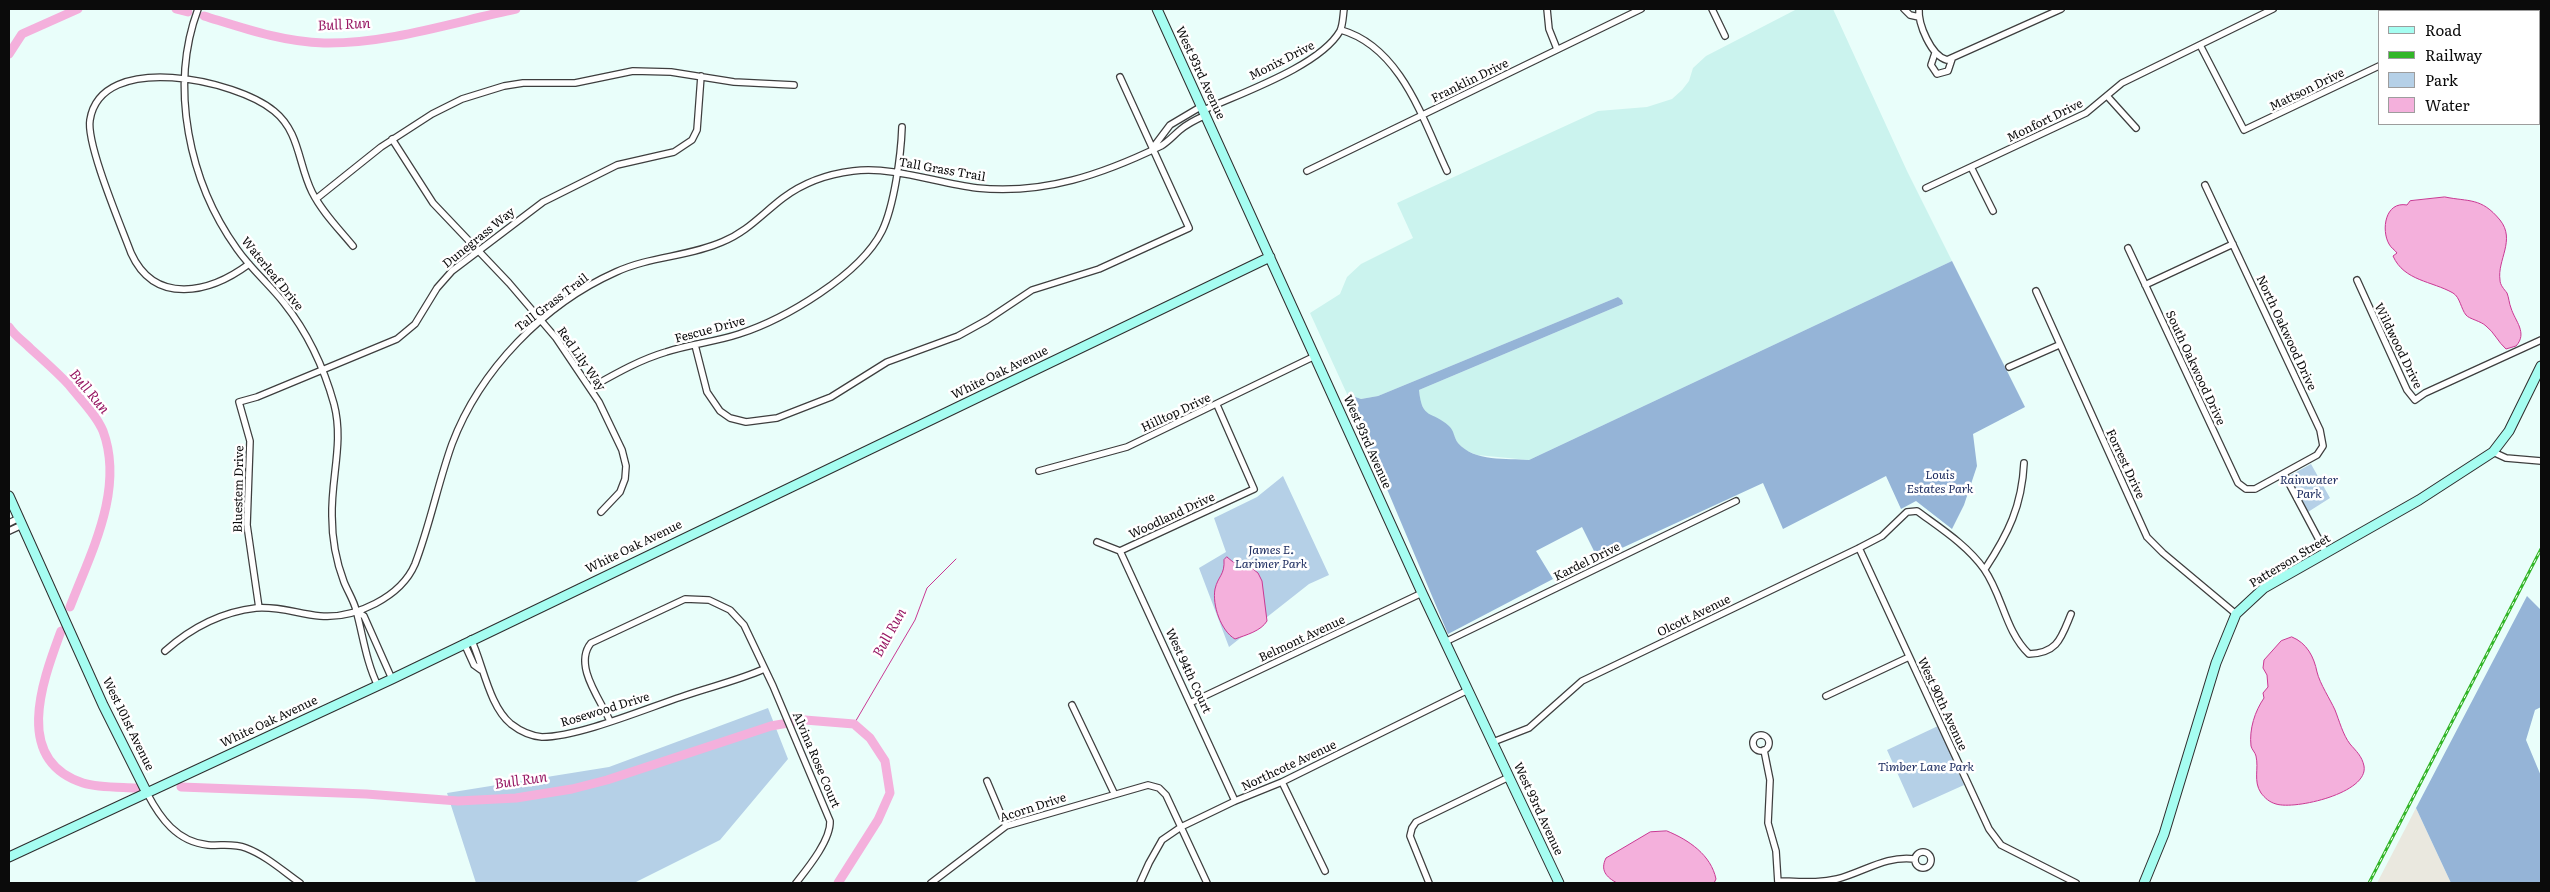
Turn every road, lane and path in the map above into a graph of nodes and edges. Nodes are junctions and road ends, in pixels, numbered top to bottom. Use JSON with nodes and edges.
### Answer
{"nodes":[{"id":1,"x":198,"y":9,"type":"edge"},
{"id":2,"x":1157,"y":9,"type":"edge"},
{"id":3,"x":1344,"y":9,"type":"edge"},
{"id":4,"x":1547,"y":9,"type":"edge"},
{"id":5,"x":1641,"y":9,"type":"edge"},
{"id":6,"x":1712,"y":9,"type":"edge"},
{"id":7,"x":1904,"y":9,"type":"edge"},
{"id":8,"x":1919,"y":9,"type":"edge"},
{"id":9,"x":2061,"y":9,"type":"edge"},
{"id":10,"x":2273,"y":9,"type":"edge"},
{"id":11,"x":1919,"y":16,"type":"junction"},
{"id":12,"x":1341,"y":30,"type":"junction"},
{"id":13,"x":1725,"y":36,"type":"dead end"},
{"id":14,"x":2200,"y":45,"type":"junction"},
{"id":15,"x":1557,"y":49,"type":"junction"},
{"id":16,"x":1935,"y":53,"type":"junction"},
{"id":17,"x":1952,"y":59,"type":"junction"},
{"id":18,"x":2378,"y":66,"type":"edge"},
{"id":19,"x":701,"y":76,"type":"junction"},
{"id":20,"x":1120,"y":77,"type":"dead end"},
{"id":21,"x":183,"y":78,"type":"junction"},
{"id":22,"x":794,"y":85,"type":"dead end"},
{"id":23,"x":2108,"y":97,"type":"junction"},
{"id":24,"x":1204,"y":110,"type":"junction"},
{"id":25,"x":1421,"y":117,"type":"junction"},
{"id":26,"x":902,"y":127,"type":"dead end"},
{"id":27,"x":2136,"y":128,"type":"dead end"},
{"id":28,"x":392,"y":140,"type":"junction"},
{"id":29,"x":1152,"y":149,"type":"junction"},
{"id":30,"x":1971,"y":167,"type":"junction"},
{"id":31,"x":1307,"y":171,"type":"dead end"},
{"id":32,"x":1447,"y":171,"type":"dead end"},
{"id":33,"x":896,"y":173,"type":"junction"},
{"id":34,"x":2205,"y":185,"type":"dead end"},
{"id":35,"x":1926,"y":188,"type":"dead end"},
{"id":36,"x":316,"y":199,"type":"junction"},
{"id":37,"x":1992,"y":211,"type":"dead end"},
{"id":38,"x":2234,"y":244,"type":"junction"},
{"id":39,"x":353,"y":246,"type":"dead end"},
{"id":40,"x":2128,"y":248,"type":"dead end"},
{"id":41,"x":478,"y":251,"type":"junction"},
{"id":42,"x":1270,"y":257,"type":"junction"},
{"id":43,"x":248,"y":264,"type":"junction"},
{"id":44,"x":2356,"y":280,"type":"dead end"},
{"id":45,"x":2145,"y":286,"type":"junction"},
{"id":46,"x":2036,"y":291,"type":"dead end"},
{"id":47,"x":542,"y":321,"type":"junction"},
{"id":48,"x":2541,"y":340,"type":"edge"},
{"id":49,"x":695,"y":345,"type":"junction"},
{"id":50,"x":2059,"y":345,"type":"junction"},
{"id":51,"x":1315,"y":356,"type":"junction"},
{"id":52,"x":2541,"y":366,"type":"edge"},
{"id":53,"x":2009,"y":367,"type":"dead end"},
{"id":54,"x":322,"y":371,"type":"junction"},
{"id":55,"x":590,"y":388,"type":"junction"},
{"id":56,"x":239,"y":402,"type":"joint"},
{"id":57,"x":1217,"y":405,"type":"junction"},
{"id":58,"x":2493,"y":452,"type":"junction"},
{"id":59,"x":2541,"y":461,"type":"edge"},
{"id":60,"x":2024,"y":463,"type":"dead end"},
{"id":61,"x":1039,"y":471,"type":"dead end"},
{"id":62,"x":2284,"y":474,"type":"junction"},
{"id":63,"x":2252,"y":490,"type":"joint"},
{"id":64,"x":9,"y":496,"type":"edge"},
{"id":65,"x":1736,"y":501,"type":"dead end"},
{"id":66,"x":601,"y":512,"type":"dead end"},
{"id":67,"x":21,"y":522,"type":"junction"},
{"id":68,"x":9,"y":523,"type":"edge"},
{"id":69,"x":9,"y":532,"type":"edge"},
{"id":70,"x":1097,"y":542,"type":"dead end"},
{"id":71,"x":1858,"y":548,"type":"junction"},
{"id":72,"x":1120,"y":551,"type":"junction"},
{"id":73,"x":2326,"y":553,"type":"junction"},
{"id":74,"x":1984,"y":569,"type":"junction"},
{"id":75,"x":1422,"y":593,"type":"junction"},
{"id":76,"x":259,"y":608,"type":"junction"},
{"id":77,"x":356,"y":611,"type":"junction"},
{"id":78,"x":2071,"y":614,"type":"dead end"},
{"id":79,"x":2236,"y":614,"type":"junction"},
{"id":80,"x":467,"y":641,"type":"junction"},
{"id":81,"x":1446,"y":642,"type":"junction"},
{"id":82,"x":165,"y":651,"type":"dead end"},
{"id":83,"x":1909,"y":657,"type":"junction"},
{"id":84,"x":764,"y":669,"type":"junction"},
{"id":85,"x":392,"y":679,"type":"junction"},
{"id":86,"x":378,"y":686,"type":"junction"},
{"id":87,"x":1468,"y":690,"type":"junction"},
{"id":88,"x":1826,"y":696,"type":"dead end"},
{"id":89,"x":1192,"y":702,"type":"junction"},
{"id":90,"x":1072,"y":705,"type":"dead end"},
{"id":91,"x":610,"y":721,"type":"junction"},
{"id":92,"x":1493,"y":742,"type":"junction"},
{"id":93,"x":1764,"y":750,"type":"dead end"},
{"id":94,"x":1509,"y":776,"type":"junction"},
{"id":95,"x":987,"y":781,"type":"dead end"},
{"id":96,"x":1282,"y":782,"type":"junction"},
{"id":97,"x":147,"y":793,"type":"junction"},
{"id":98,"x":1114,"y":793,"type":"junction"},
{"id":99,"x":1235,"y":801,"type":"junction"},
{"id":100,"x":1006,"y":826,"type":"junction"},
{"id":101,"x":1181,"y":827,"type":"junction"},
{"id":102,"x":9,"y":857,"type":"edge"},
{"id":103,"x":1915,"y":859,"type":"dead end"},
{"id":104,"x":1325,"y":871,"type":"dead end"},
{"id":105,"x":1778,"y":882,"type":"edge"},
{"id":106,"x":300,"y":883,"type":"edge"},
{"id":107,"x":796,"y":883,"type":"edge"},
{"id":108,"x":931,"y":883,"type":"edge"},
{"id":109,"x":1140,"y":883,"type":"edge"},
{"id":110,"x":1207,"y":883,"type":"edge"},
{"id":111,"x":1429,"y":883,"type":"edge"},
{"id":112,"x":1559,"y":883,"type":"edge"},
{"id":113,"x":2076,"y":883,"type":"edge"},
{"id":114,"x":2144,"y":883,"type":"edge"}],
"edges":[{"from":1,"to":21,"type":"street","name":"Waterleaf Drive"},
{"from":2,"to":24,"type":"street","name":"West 93rd Avenue"},
{"from":3,"to":12,"type":"street"},
{"from":4,"to":15,"type":"street"},
{"from":5,"to":15,"type":"street","name":"Franklin Drive"},
{"from":6,"to":13,"type":"street"},
{"from":7,"to":11,"type":"street"},
{"from":8,"to":11,"type":"street"},
{"from":9,"to":17,"type":"street"},
{"from":10,"to":14,"type":"street","name":"Monfort Drive"},
{"from":11,"to":16,"type":"street"},
{"from":12,"to":24,"type":"street","name":"Monix Drive"},
{"from":12,"to":25,"type":"street"},
{"from":14,"to":18,"type":"street","name":"Mattson Drive"},
{"from":14,"to":23,"type":"street","name":"Monfort Drive"},
{"from":15,"to":25,"type":"street","name":"Franklin Drive"},
{"from":16,"to":17,"type":"street"},
{"from":16,"to":17,"type":"street"},
{"from":19,"to":22,"type":"street"},
{"from":19,"to":28,"type":"street"},
{"from":19,"to":41,"type":"street","name":"Dunegrass Way"},
{"from":20,"to":29,"type":"street"},
{"from":21,"to":36,"type":"street"},
{"from":21,"to":43,"type":"street","name":"Waterleaf Drive"},
{"from":21,"to":43,"type":"street"},
{"from":23,"to":27,"type":"street"},
{"from":23,"to":30,"type":"street","name":"Monfort Drive"},
{"from":24,"to":29,"type":"street","name":"Tall Grass Trail"},
{"from":24,"to":29,"type":"street","name":"Tall Grass Trail"},
{"from":24,"to":42,"type":"street","name":"West 93rd Avenue"},
{"from":25,"to":31,"type":"street","name":"Franklin Drive"},
{"from":25,"to":32,"type":"street"},
{"from":26,"to":33,"type":"street","name":"Fescue Drive"},
{"from":28,"to":36,"type":"street"},
{"from":28,"to":41,"type":"street","name":"Red Lily Way"},
{"from":29,"to":33,"type":"street","name":"Tall Grass Trail"},
{"from":29,"to":49,"type":"street"},
{"from":30,"to":35,"type":"street","name":"Monfort Drive"},
{"from":30,"to":37,"type":"street"},
{"from":33,"to":47,"type":"street","name":"Tall Grass Trail"},
{"from":33,"to":49,"type":"street","name":"Fescue Drive"},
{"from":34,"to":38,"type":"street","name":"North Oakwood Drive"},
{"from":36,"to":39,"type":"street"},
{"from":38,"to":45,"type":"street"},
{"from":38,"to":62,"type":"street","name":"North Oakwood Drive"},
{"from":40,"to":45,"type":"street","name":"South Oakwood Drive"},
{"from":41,"to":47,"type":"street","name":"Red Lily Way"},
{"from":41,"to":54,"type":"street","name":"Dunegrass Way"},
{"from":42,"to":51,"type":"street","name":"West 93rd Avenue"},
{"from":42,"to":80,"type":"street","name":"White Oak Avenue"},
{"from":43,"to":54,"type":"street","name":"Waterleaf Drive"},
{"from":44,"to":48,"type":"street","name":"Wildwood Drive"},
{"from":45,"to":63,"type":"street","name":"South Oakwood Drive"},
{"from":46,"to":50,"type":"street","name":"Forrest Drive"},
{"from":47,"to":55,"type":"street","name":"Red Lily Way"},
{"from":47,"to":77,"type":"street","name":"Tall Grass Trail"},
{"from":49,"to":55,"type":"street","name":"Fescue Drive"},
{"from":50,"to":53,"type":"street"},
{"from":50,"to":79,"type":"street","name":"Forrest Drive"},
{"from":51,"to":57,"type":"street","name":"Hilltop Drive"},
{"from":51,"to":75,"type":"street","name":"West 93rd Avenue"},
{"from":52,"to":58,"type":"street","name":"Patterson Street"},
{"from":54,"to":56,"type":"street","name":"Dunegrass Way"},
{"from":54,"to":77,"type":"street","name":"Waterleaf Drive"},
{"from":55,"to":66,"type":"street","name":"Red Lily Way"},
{"from":56,"to":76,"type":"street","name":"Bluestem Drive"},
{"from":57,"to":61,"type":"street","name":"Hilltop Drive"},
{"from":57,"to":72,"type":"street","name":"Woodland Drive"},
{"from":58,"to":59,"type":"street"},
{"from":58,"to":73,"type":"street","name":"Patterson Street"},
{"from":60,"to":74,"type":"street"},
{"from":62,"to":63,"type":"street","name":"North Oakwood Drive"},
{"from":62,"to":73,"type":"street"},
{"from":64,"to":67,"type":"street","name":"West 101st Avenue"},
{"from":65,"to":81,"type":"street","name":"Kardel Drive"},
{"from":67,"to":68,"type":"street"},
{"from":67,"to":69,"type":"street"},
{"from":67,"to":97,"type":"street","name":"West 101st Avenue"},
{"from":70,"to":72,"type":"street","name":"Woodland Drive"},
{"from":71,"to":74,"type":"street","name":"Olcott Avenue"},
{"from":71,"to":83,"type":"street","name":"West 90th Avenue"},
{"from":71,"to":92,"type":"street","name":"Olcott Avenue"},
{"from":72,"to":89,"type":"street","name":"West 94th Court"},
{"from":73,"to":79,"type":"street","name":"Patterson Street"},
{"from":74,"to":78,"type":"street"},
{"from":75,"to":81,"type":"street","name":"West 93rd Avenue"},
{"from":75,"to":89,"type":"street","name":"Belmont Avenue"},
{"from":76,"to":77,"type":"street","name":"Tall Grass Trail"},
{"from":76,"to":82,"type":"street","name":"Tall Grass Trail"},
{"from":77,"to":85,"type":"street","name":"Waterleaf Drive"},
{"from":77,"to":86,"type":"street","name":"Waterleaf Drive"},
{"from":79,"to":114,"type":"street","name":"Patterson Street"},
{"from":80,"to":85,"type":"street","name":"White Oak Avenue"},
{"from":80,"to":91,"type":"street","name":"Rosewood Drive"},
{"from":81,"to":87,"type":"street","name":"West 93rd Avenue"},
{"from":83,"to":88,"type":"street"},
{"from":83,"to":113,"type":"street","name":"West 90th Avenue"},
{"from":84,"to":91,"type":"street","name":"Rosewood Drive"},
{"from":84,"to":91,"type":"street","name":"Alvina Rose Court"},
{"from":84,"to":107,"type":"street","name":"Alvina Rose Court"},
{"from":85,"to":86,"type":"street","name":"White Oak Avenue"},
{"from":86,"to":97,"type":"street","name":"White Oak Avenue"},
{"from":87,"to":92,"type":"street","name":"West 93rd Avenue"},
{"from":87,"to":96,"type":"street","name":"Northcote Avenue"},
{"from":89,"to":99,"type":"street","name":"West 94th Court"},
{"from":90,"to":98,"type":"street"},
{"from":92,"to":94,"type":"street","name":"West 93rd Avenue"},
{"from":93,"to":105,"type":"street"},
{"from":94,"to":111,"type":"street"},
{"from":94,"to":112,"type":"street","name":"West 93rd Avenue"},
{"from":95,"to":100,"type":"street"},
{"from":96,"to":99,"type":"street","name":"Northcote Avenue"},
{"from":96,"to":104,"type":"street"},
{"from":97,"to":102,"type":"street","name":"White Oak Avenue"},
{"from":97,"to":106,"type":"street","name":"West 101st Avenue"},
{"from":98,"to":100,"type":"street","name":"Acorn Drive"},
{"from":98,"to":101,"type":"street","name":"Acorn Drive"},
{"from":99,"to":101,"type":"street","name":"Northcote Avenue"},
{"from":100,"to":108,"type":"street","name":"Acorn Drive"},
{"from":101,"to":109,"type":"street","name":"Northcote Avenue"},
{"from":101,"to":110,"type":"street"},
{"from":103,"to":105,"type":"street"}]}
